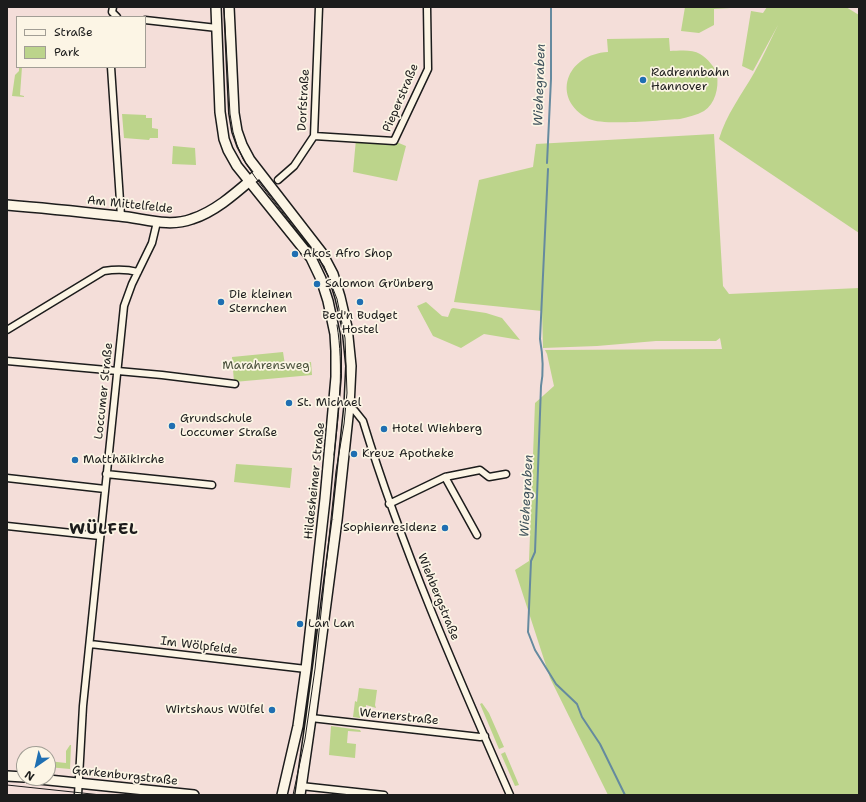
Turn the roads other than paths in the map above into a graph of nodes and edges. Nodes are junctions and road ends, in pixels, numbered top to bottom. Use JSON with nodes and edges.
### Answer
{"nodes":[{"id":1,"x":113,"y":7,"type":"edge"},
{"id":2,"x":216,"y":7,"type":"edge"},
{"id":3,"x":229,"y":7,"type":"edge"},
{"id":4,"x":319,"y":7,"type":"edge"},
{"id":5,"x":427,"y":7,"type":"edge"},
{"id":6,"x":116,"y":16,"type":"edge"},
{"id":7,"x":146,"y":20,"type":"edge"},
{"id":8,"x":217,"y":28,"type":"junction"},
{"id":9,"x":111,"y":68,"type":"edge"},
{"id":10,"x":314,"y":136,"type":"junction"},
{"id":11,"x":259,"y":173,"type":"junction"},
{"id":12,"x":278,"y":180,"type":"dead end"},
{"id":13,"x":249,"y":181,"type":"junction"},
{"id":14,"x":7,"y":205,"type":"edge"},
{"id":15,"x":121,"y":216,"type":"junction"},
{"id":16,"x":157,"y":222,"type":"junction"},
{"id":17,"x":138,"y":272,"type":"junction"},
{"id":18,"x":7,"y":330,"type":"edge"},
{"id":19,"x":7,"y":361,"type":"edge"},
{"id":20,"x":116,"y":371,"type":"junction"},
{"id":21,"x":235,"y":384,"type":"dead end"},
{"id":22,"x":349,"y":407,"type":"junction"},
{"id":23,"x":106,"y":474,"type":"junction"},
{"id":24,"x":506,"y":474,"type":"dead end"},
{"id":25,"x":445,"y":476,"type":"junction"},
{"id":26,"x":7,"y":478,"type":"edge"},
{"id":27,"x":212,"y":485,"type":"dead end"},
{"id":28,"x":105,"y":489,"type":"junction"},
{"id":29,"x":390,"y":504,"type":"junction"},
{"id":30,"x":7,"y":526,"type":"edge"},
{"id":31,"x":477,"y":535,"type":"dead end"},
{"id":32,"x":100,"y":536,"type":"junction"},
{"id":33,"x":90,"y":644,"type":"junction"},
{"id":34,"x":306,"y":669,"type":"junction"},
{"id":35,"x":311,"y":718,"type":"junction"},
{"id":36,"x":484,"y":736,"type":"junction"},
{"id":37,"x":56,"y":781,"type":"edge"},
{"id":38,"x":79,"y":783,"type":"junction"},
{"id":39,"x":300,"y":790,"type":"edge"},
{"id":40,"x":78,"y":795,"type":"edge"},
{"id":41,"x":194,"y":795,"type":"edge"},
{"id":42,"x":282,"y":795,"type":"edge"},
{"id":43,"x":384,"y":795,"type":"edge"},
{"id":44,"x":510,"y":795,"type":"edge"}],
"edges":[{"from":1,"to":6,"type":"street"},
{"from":2,"to":8,"type":"main road","name":"Hildesheimer Straße"},
{"from":3,"to":11,"type":"main road"},
{"from":4,"to":10,"type":"street","name":"Dorfstraße"},
{"from":5,"to":10,"type":"street","name":"Pieperstraße"},
{"from":7,"to":8,"type":"street"},
{"from":8,"to":13,"type":"main road","name":"Hildesheimer Straße"},
{"from":9,"to":15,"type":"street"},
{"from":10,"to":12,"type":"street","name":"Dorfstraße"},
{"from":11,"to":13,"type":"main road","name":"Am Mittelfelde"},
{"from":11,"to":22,"type":"main road"},
{"from":13,"to":16,"type":"main road","name":"Am Mittelfelde"},
{"from":13,"to":34,"type":"main road","name":"Hildesheimer Straße"},
{"from":14,"to":15,"type":"main road","name":"Am Mittelfelde"},
{"from":15,"to":16,"type":"main road","name":"Am Mittelfelde"},
{"from":16,"to":17,"type":"street","name":"Loccumer Straße"},
{"from":17,"to":18,"type":"street"},
{"from":17,"to":20,"type":"street","name":"Loccumer Straße"},
{"from":19,"to":20,"type":"street"},
{"from":20,"to":21,"type":"street"},
{"from":20,"to":23,"type":"street","name":"Loccumer Straße"},
{"from":22,"to":29,"type":"street","name":"Wiehbergstraße"},
{"from":22,"to":35,"type":"main road"},
{"from":23,"to":27,"type":"street"},
{"from":23,"to":28,"type":"street","name":"Loccumer Straße"},
{"from":24,"to":25,"type":"street"},
{"from":25,"to":29,"type":"street"},
{"from":25,"to":31,"type":"street"},
{"from":26,"to":28,"type":"street"},
{"from":28,"to":32,"type":"street","name":"Loccumer Straße"},
{"from":29,"to":36,"type":"street","name":"Wiehbergstraße"},
{"from":30,"to":32,"type":"street"},
{"from":32,"to":33,"type":"street","name":"Loccumer Straße"},
{"from":33,"to":34,"type":"street","name":"Im Wölpfelde"},
{"from":33,"to":38,"type":"street","name":"Loccumer Straße"},
{"from":34,"to":42,"type":"main road","name":"Hildesheimer Straße"},
{"from":35,"to":36,"type":"street","name":"Wernerstraße"},
{"from":35,"to":39,"type":"main road"},
{"from":36,"to":44,"type":"street","name":"Wiehbergstraße"},
{"from":37,"to":38,"type":"main road","name":"Garkenburgstraße"},
{"from":38,"to":40,"type":"street","name":"Loccumer Straße"},
{"from":38,"to":41,"type":"main road","name":"Garkenburgstraße"},
{"from":39,"to":43,"type":"street"}]}
